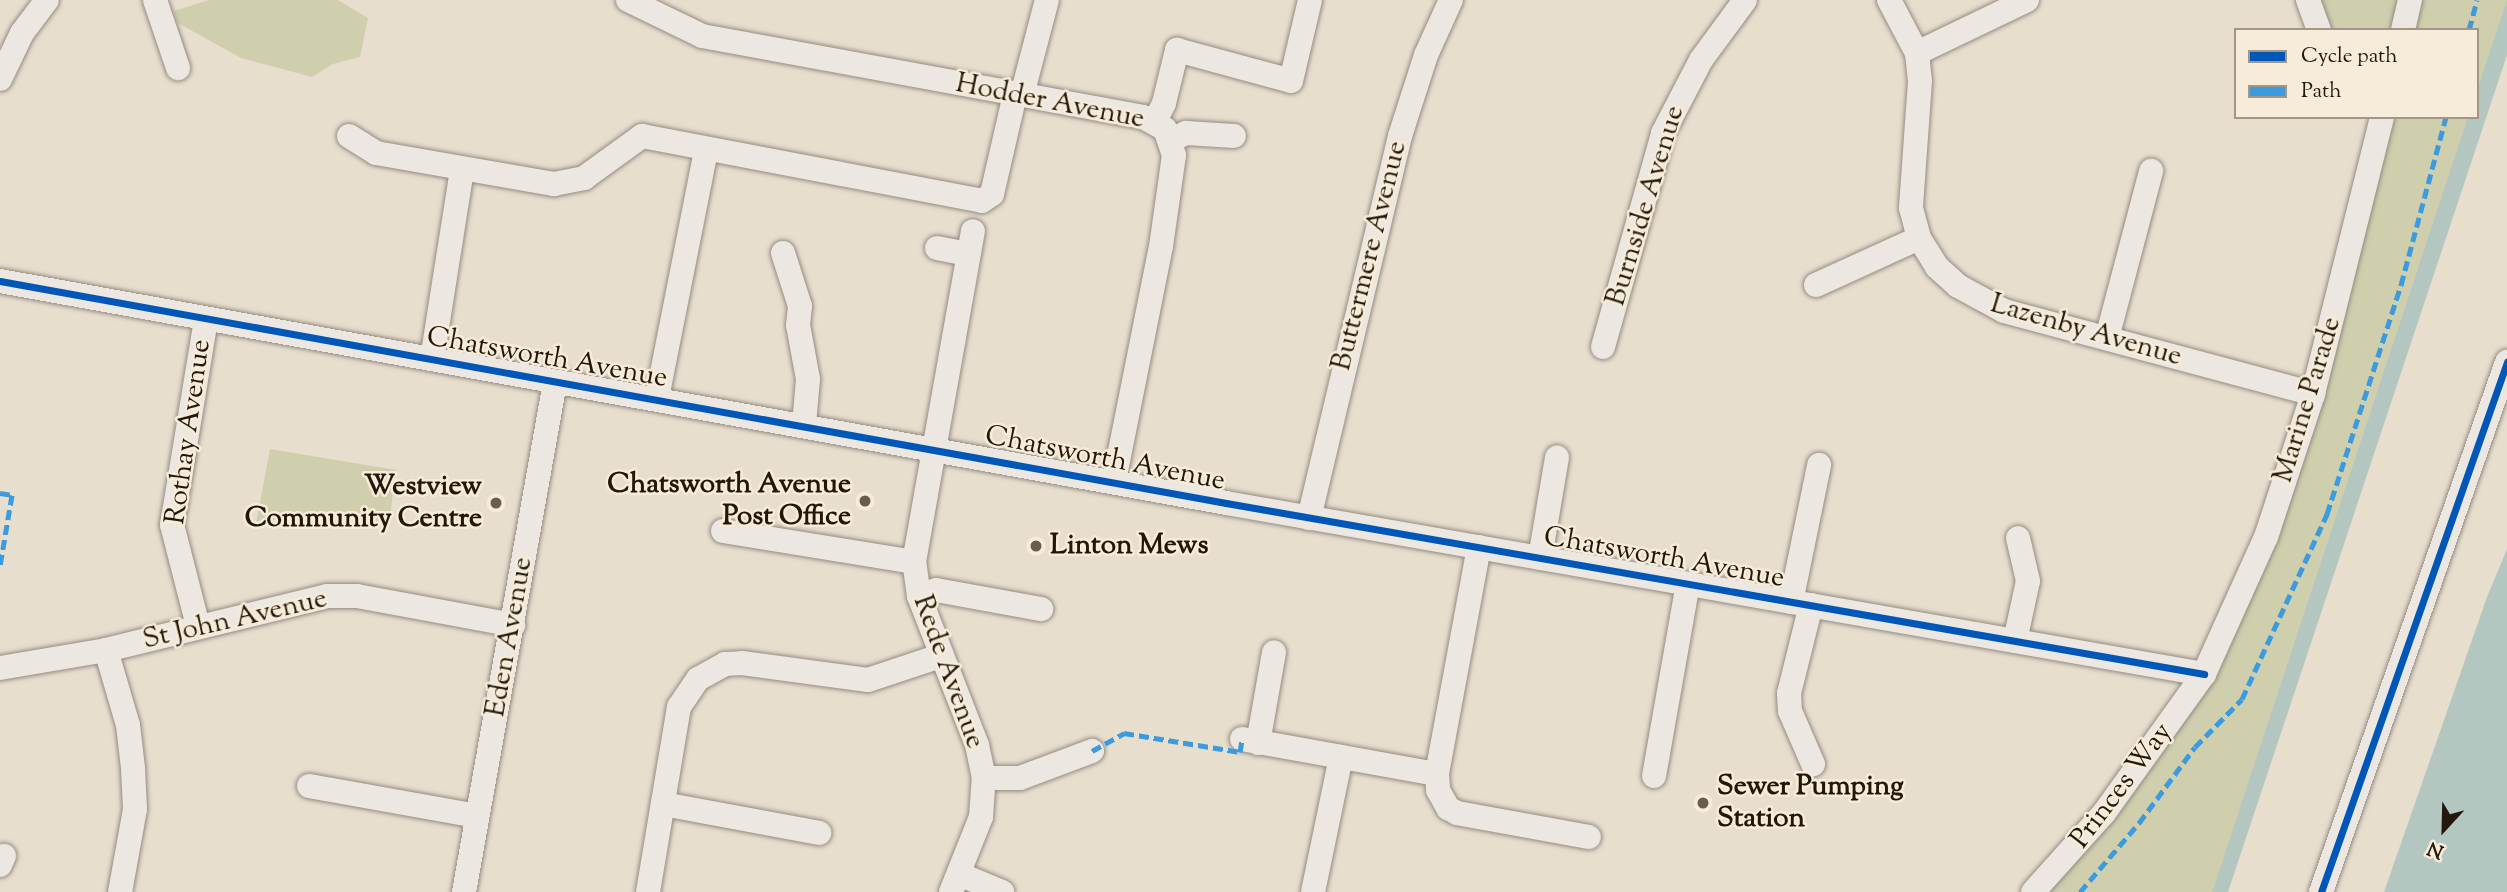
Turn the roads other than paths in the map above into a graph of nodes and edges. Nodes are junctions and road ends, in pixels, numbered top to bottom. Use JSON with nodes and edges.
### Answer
{"nodes":[{"id":1,"x":47,"y":0,"type":"edge"},
{"id":2,"x":155,"y":0,"type":"edge"},
{"id":3,"x":628,"y":0,"type":"edge"},
{"id":4,"x":1047,"y":0,"type":"edge"},
{"id":5,"x":1310,"y":0,"type":"edge"},
{"id":6,"x":1451,"y":0,"type":"edge"},
{"id":7,"x":1745,"y":0,"type":"edge"},
{"id":8,"x":1889,"y":0,"type":"edge"},
{"id":9,"x":2027,"y":0,"type":"edge"},
{"id":10,"x":2308,"y":0,"type":"edge"},
{"id":11,"x":2410,"y":0,"type":"edge"},
{"id":12,"x":2318,"y":28,"type":"edge"},
{"id":13,"x":2403,"y":28,"type":"edge"},
{"id":14,"x":1917,"y":53,"type":"junction"},
{"id":15,"x":178,"y":68,"type":"dead end"},
{"id":16,"x":0,"y":79,"type":"edge"},
{"id":17,"x":1019,"y":94,"type":"junction"},
{"id":18,"x":2382,"y":119,"type":"edge"},
{"id":19,"x":1154,"y":121,"type":"junction"},
{"id":20,"x":349,"y":136,"type":"dead end"},
{"id":21,"x":1234,"y":136,"type":"dead end"},
{"id":22,"x":1172,"y":140,"type":"junction"},
{"id":23,"x":706,"y":149,"type":"junction"},
{"id":24,"x":462,"y":169,"type":"junction"},
{"id":25,"x":2151,"y":171,"type":"dead end"},
{"id":26,"x":1919,"y":238,"type":"junction"},
{"id":27,"x":937,"y":247,"type":"dead end"},
{"id":28,"x":783,"y":253,"type":"dead end"},
{"id":29,"x":0,"y":281,"type":"edge"},
{"id":30,"x":1816,"y":285,"type":"dead end"},
{"id":31,"x":206,"y":319,"type":"junction"},
{"id":32,"x":2107,"y":338,"type":"junction"},
{"id":33,"x":1603,"y":347,"type":"dead end"},
{"id":34,"x":432,"y":359,"type":"junction"},
{"id":35,"x":2507,"y":362,"type":"edge"},
{"id":36,"x":555,"y":382,"type":"junction"},
{"id":37,"x":2313,"y":394,"type":"junction"},
{"id":38,"x":657,"y":398,"type":"junction"},
{"id":39,"x":804,"y":425,"type":"junction"},
{"id":40,"x":931,"y":448,"type":"junction"},
{"id":41,"x":1558,"y":457,"type":"dead end"},
{"id":42,"x":1819,"y":465,"type":"dead end"},
{"id":43,"x":1114,"y":482,"type":"junction"},
{"id":44,"x":1309,"y":518,"type":"junction"},
{"id":45,"x":723,"y":531,"type":"dead end"},
{"id":46,"x":2018,"y":538,"type":"dead end"},
{"id":47,"x":1479,"y":547,"type":"junction"},
{"id":48,"x":1540,"y":558,"type":"junction"},
{"id":49,"x":914,"y":562,"type":"junction"},
{"id":50,"x":1688,"y":584,"type":"junction"},
{"id":51,"x":919,"y":596,"type":"junction"},
{"id":52,"x":1801,"y":603,"type":"junction"},
{"id":53,"x":1041,"y":609,"type":"dead end"},
{"id":54,"x":513,"y":625,"type":"junction"},
{"id":55,"x":198,"y":626,"type":"junction"},
{"id":56,"x":2014,"y":641,"type":"junction"},
{"id":57,"x":106,"y":650,"type":"junction"},
{"id":58,"x":1274,"y":652,"type":"dead end"},
{"id":59,"x":940,"y":656,"type":"junction"},
{"id":60,"x":0,"y":668,"type":"edge"},
{"id":61,"x":2204,"y":674,"type":"junction"},
{"id":62,"x":1092,"y":751,"type":"dead end"},
{"id":63,"x":1340,"y":757,"type":"junction"},
{"id":64,"x":1813,"y":764,"type":"dead end"},
{"id":65,"x":1437,"y":774,"type":"junction"},
{"id":66,"x":1654,"y":776,"type":"dead end"},
{"id":67,"x":984,"y":778,"type":"junction"},
{"id":68,"x":309,"y":786,"type":"dead end"},
{"id":69,"x":663,"y":804,"type":"junction"},
{"id":70,"x":477,"y":816,"type":"junction"},
{"id":71,"x":819,"y":833,"type":"dead end"},
{"id":72,"x":1589,"y":837,"type":"dead end"},
{"id":73,"x":955,"y":883,"type":"edge"},
{"id":74,"x":1314,"y":889,"type":"edge"},
{"id":75,"x":120,"y":892,"type":"edge"},
{"id":76,"x":464,"y":892,"type":"edge"},
{"id":77,"x":648,"y":892,"type":"edge"},
{"id":78,"x":1002,"y":892,"type":"edge"},
{"id":79,"x":2033,"y":892,"type":"edge"},
{"id":80,"x":2320,"y":892,"type":"edge"}],
"edges":[{"from":1,"to":16,"type":"street"},
{"from":2,"to":15,"type":"street"},
{"from":3,"to":17,"type":"street","name":"Hodder Avenue"},
{"from":4,"to":17,"type":"street"},
{"from":5,"to":19,"type":"street"},
{"from":6,"to":44,"type":"street","name":"Buttermere Avenue"},
{"from":7,"to":33,"type":"street","name":"Burnside Avenue"},
{"from":8,"to":14,"type":"street","name":"Lazenby Avenue"},
{"from":9,"to":14,"type":"street"},
{"from":10,"to":12,"type":"street"},
{"from":11,"to":13,"type":"street"},
{"from":14,"to":26,"type":"street","name":"Lazenby Avenue"},
{"from":17,"to":19,"type":"street","name":"Hodder Avenue"},
{"from":17,"to":23,"type":"street"},
{"from":18,"to":37,"type":"street","name":"Marine Parade"},
{"from":19,"to":22,"type":"street","name":"Hodder Avenue"},
{"from":20,"to":24,"type":"street"},
{"from":21,"to":22,"type":"street"},
{"from":22,"to":43,"type":"street","name":"Hodder Avenue"},
{"from":23,"to":24,"type":"street"},
{"from":23,"to":38,"type":"street"},
{"from":24,"to":34,"type":"street"},
{"from":25,"to":32,"type":"street"},
{"from":26,"to":30,"type":"street"},
{"from":26,"to":32,"type":"street","name":"Lazenby Avenue"},
{"from":27,"to":40,"type":"street","name":"Rede Avenue"},
{"from":28,"to":39,"type":"street"},
{"from":29,"to":31,"type":"street","name":"Chatsworth Avenue"},
{"from":31,"to":34,"type":"street","name":"Chatsworth Avenue"},
{"from":31,"to":55,"type":"street","name":"Rothay Avenue"},
{"from":32,"to":37,"type":"street","name":"Lazenby Avenue"},
{"from":34,"to":36,"type":"street","name":"Chatsworth Avenue"},
{"from":35,"to":80,"type":"street"},
{"from":36,"to":38,"type":"street","name":"Chatsworth Avenue"},
{"from":36,"to":54,"type":"street","name":"Eden Avenue"},
{"from":37,"to":61,"type":"street","name":"Marine Parade"},
{"from":38,"to":39,"type":"street","name":"Chatsworth Avenue"},
{"from":39,"to":40,"type":"street","name":"Chatsworth Avenue"},
{"from":40,"to":43,"type":"street","name":"Chatsworth Avenue"},
{"from":40,"to":49,"type":"street","name":"Rede Avenue"},
{"from":41,"to":48,"type":"street"},
{"from":42,"to":52,"type":"street"},
{"from":43,"to":44,"type":"street","name":"Chatsworth Avenue"},
{"from":44,"to":47,"type":"street","name":"Chatsworth Avenue"},
{"from":45,"to":49,"type":"street"},
{"from":46,"to":56,"type":"street"},
{"from":47,"to":48,"type":"street","name":"Chatsworth Avenue"},
{"from":47,"to":65,"type":"street"},
{"from":48,"to":50,"type":"street","name":"Chatsworth Avenue"},
{"from":49,"to":51,"type":"street","name":"Rede Avenue"},
{"from":50,"to":52,"type":"street","name":"Chatsworth Avenue"},
{"from":50,"to":66,"type":"street"},
{"from":51,"to":53,"type":"street"},
{"from":51,"to":59,"type":"street","name":"Rede Avenue"},
{"from":52,"to":56,"type":"street","name":"Chatsworth Avenue"},
{"from":52,"to":64,"type":"street"},
{"from":54,"to":55,"type":"street","name":"St John Avenue"},
{"from":54,"to":70,"type":"street","name":"Eden Avenue"},
{"from":55,"to":57,"type":"street","name":"St John Avenue"},
{"from":56,"to":61,"type":"street","name":"Chatsworth Avenue"},
{"from":57,"to":60,"type":"street","name":"St John Avenue"},
{"from":57,"to":75,"type":"street"},
{"from":58,"to":63,"type":"street"},
{"from":59,"to":67,"type":"street","name":"Rede Avenue"},
{"from":59,"to":69,"type":"street"},
{"from":61,"to":79,"type":"street","name":"Princes Way"},
{"from":62,"to":67,"type":"street"},
{"from":63,"to":65,"type":"street"},
{"from":63,"to":74,"type":"street"},
{"from":65,"to":72,"type":"street"},
{"from":67,"to":73,"type":"street","name":"Rede Avenue"},
{"from":68,"to":70,"type":"street"},
{"from":69,"to":71,"type":"street"},
{"from":69,"to":77,"type":"street"},
{"from":70,"to":76,"type":"street","name":"Eden Avenue"},
{"from":73,"to":78,"type":"street"}]}
